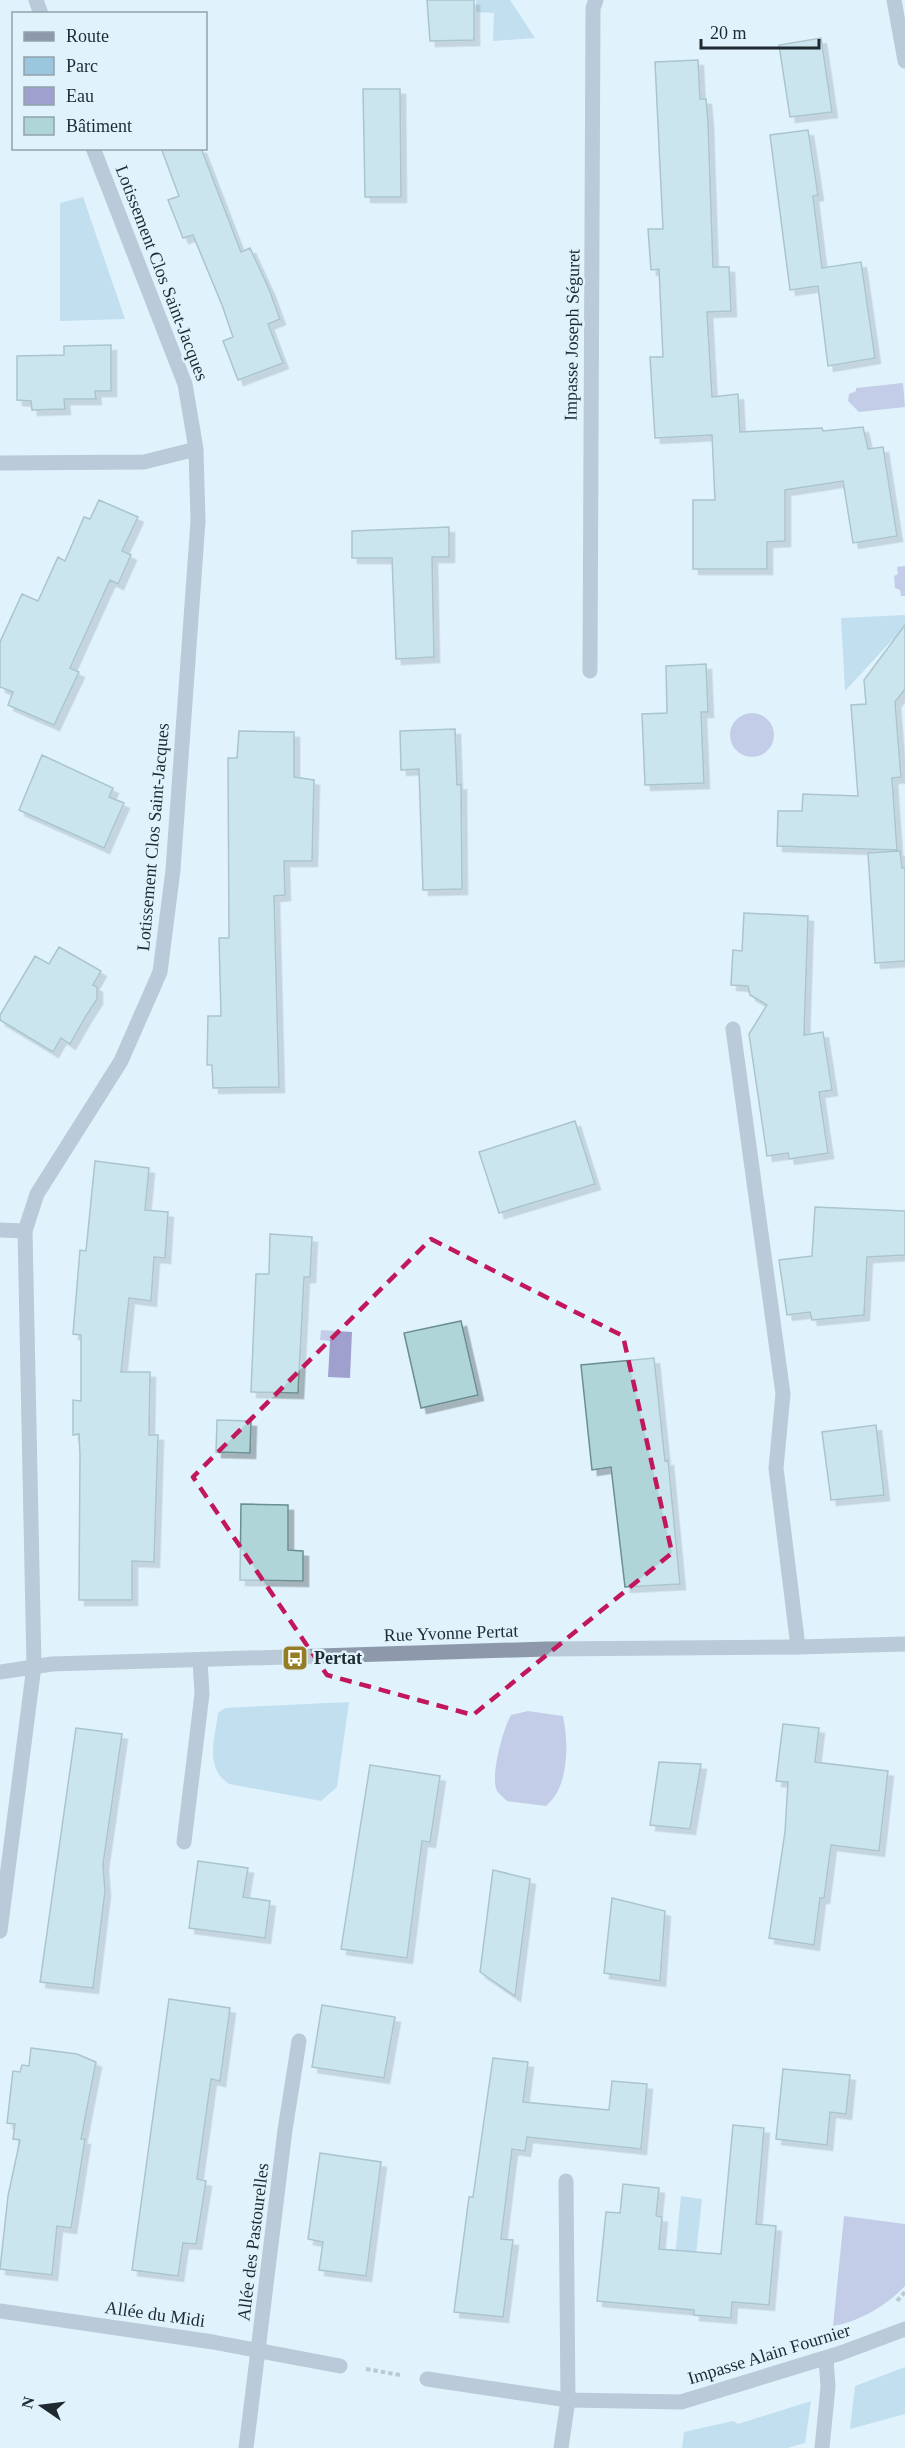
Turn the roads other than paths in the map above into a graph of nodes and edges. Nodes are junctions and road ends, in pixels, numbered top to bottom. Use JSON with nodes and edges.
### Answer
{"nodes":[{"id":1,"x":596,"y":0,"type":"edge"},
{"id":2,"x":894,"y":0,"type":"edge"},
{"id":3,"x":905,"y":61,"type":"edge"},
{"id":4,"x":94,"y":150,"type":"edge"},
{"id":5,"x":196,"y":449,"type":"junction"},
{"id":6,"x":0,"y":463,"type":"edge"},
{"id":7,"x":591,"y":670,"type":"dead end"},
{"id":8,"x":733,"y":1029,"type":"dead end"},
{"id":9,"x":0,"y":1230,"type":"edge"},
{"id":10,"x":25,"y":1231,"type":"junction"},
{"id":11,"x":905,"y":1644,"type":"edge"},
{"id":12,"x":798,"y":1647,"type":"junction"},
{"id":13,"x":200,"y":1660,"type":"junction"},
{"id":14,"x":34,"y":1666,"type":"junction"},
{"id":15,"x":0,"y":1672,"type":"edge"},
{"id":16,"x":184,"y":1842,"type":"dead end"},
{"id":17,"x":0,"y":1931,"type":"edge"},
{"id":18,"x":299,"y":2041,"type":"dead end"},
{"id":19,"x":566,"y":2181,"type":"dead end"},
{"id":20,"x":0,"y":2311,"type":"edge"},
{"id":21,"x":905,"y":2329,"type":"edge"},
{"id":22,"x":260,"y":2352,"type":"junction"},
{"id":23,"x":826,"y":2358,"type":"junction"},
{"id":24,"x":340,"y":2366,"type":"road end"},
{"id":25,"x":427,"y":2379,"type":"road end"},
{"id":26,"x":568,"y":2400,"type":"junction"},
{"id":27,"x":246,"y":2448,"type":"edge"},
{"id":28,"x":561,"y":2448,"type":"edge"},
{"id":29,"x":822,"y":2448,"type":"edge"}],
"edges":[{"from":1,"to":7,"type":"street","name":"Impasse Joseph Séguret"},
{"from":2,"to":3,"type":"street"},
{"from":4,"to":5,"type":"street","name":"Lotissement Clos Saint-Jacques"},
{"from":5,"to":6,"type":"street"},
{"from":5,"to":10,"type":"street","name":"Lotissement Clos Saint-Jacques"},
{"from":8,"to":12,"type":"street"},
{"from":9,"to":10,"type":"street"},
{"from":10,"to":14,"type":"street","name":"Lotissement Clos Saint-Jacques"},
{"from":11,"to":12,"type":"street","name":"Rue Yvonne Pertat"},
{"from":12,"to":13,"type":"street","name":"Rue Yvonne Pertat"},
{"from":13,"to":14,"type":"street","name":"Rue Yvonne Pertat"},
{"from":13,"to":16,"type":"street"},
{"from":14,"to":15,"type":"street","name":"Rue Yvonne Pertat"},
{"from":14,"to":17,"type":"street","name":"Lotissement Clos Saint-Jacques"},
{"from":18,"to":22,"type":"street","name":"Allée des Pastourelles"},
{"from":19,"to":26,"type":"street"},
{"from":20,"to":22,"type":"street","name":"Allée du Midi"},
{"from":21,"to":23,"type":"street","name":"Impasse Alain Fournier"},
{"from":22,"to":24,"type":"street","name":"Allée du Midi"},
{"from":22,"to":27,"type":"street","name":"Allée des Pastourelles"},
{"from":23,"to":26,"type":"street","name":"Impasse Alain Fournier"},
{"from":23,"to":29,"type":"street"},
{"from":25,"to":26,"type":"street","name":"Impasse Alain Fournier"},
{"from":26,"to":28,"type":"street"}]}
